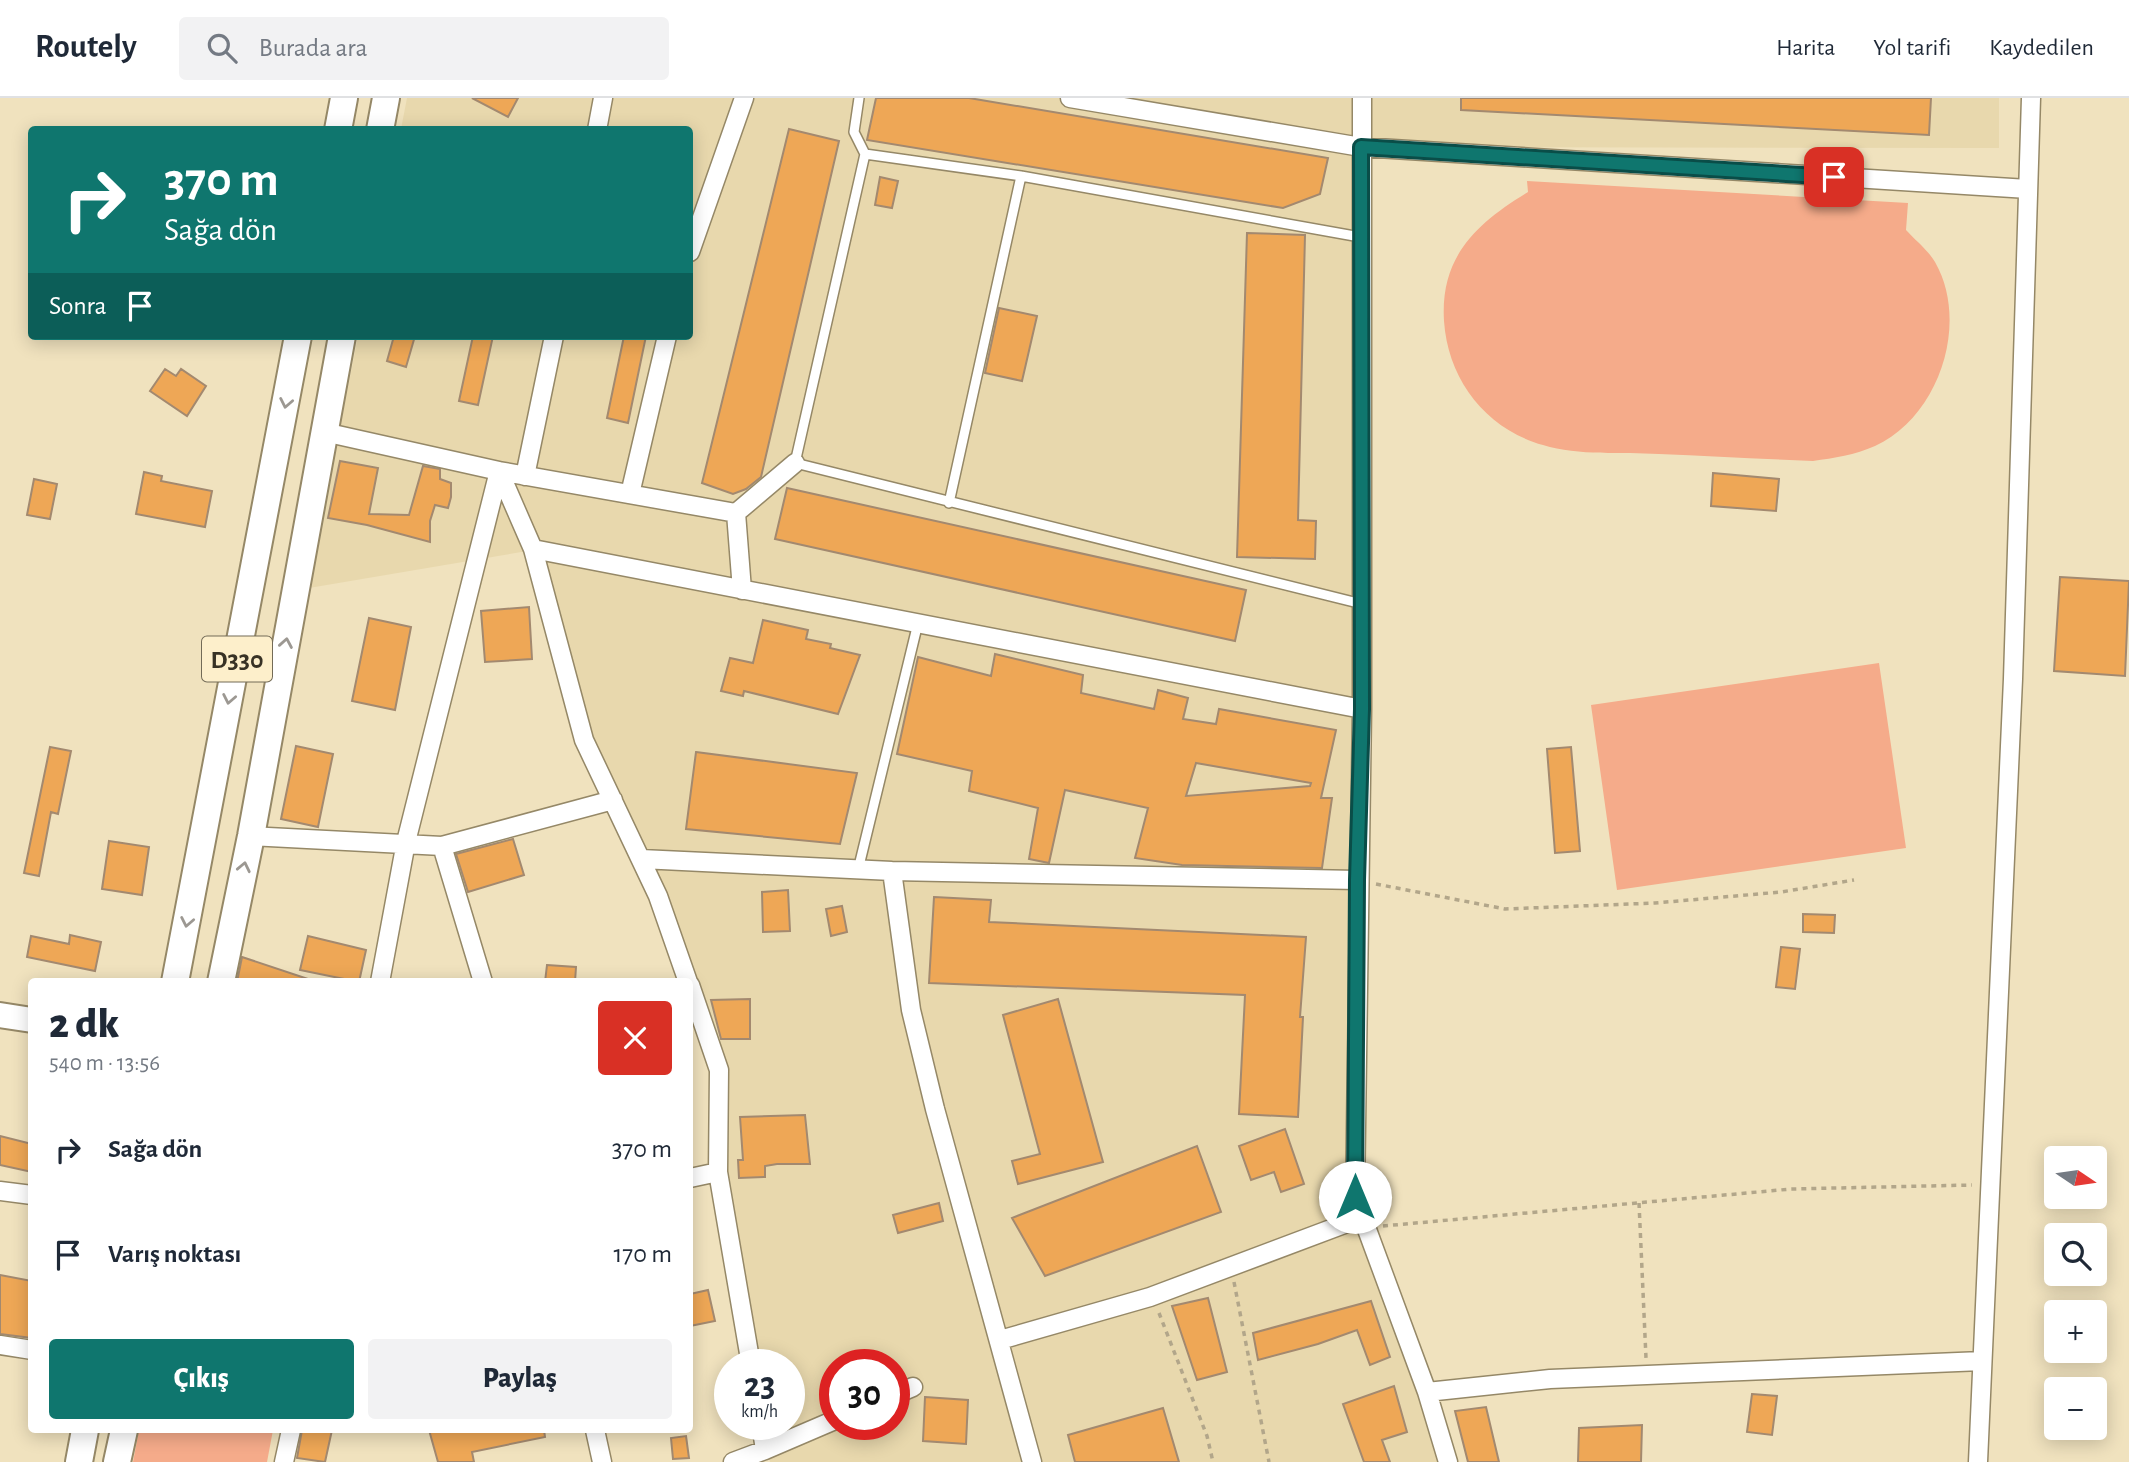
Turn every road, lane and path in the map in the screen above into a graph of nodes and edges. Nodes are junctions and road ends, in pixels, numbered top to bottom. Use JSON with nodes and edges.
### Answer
{"nodes":[{"id":1,"x":344,"y":98,"type":"edge"},
{"id":2,"x":386,"y":98,"type":"edge"},
{"id":3,"x":603,"y":98,"type":"edge"},
{"id":4,"x":744,"y":98,"type":"edge"},
{"id":5,"x":859,"y":98,"type":"edge"},
{"id":6,"x":1070,"y":98,"type":"edge"},
{"id":7,"x":1362,"y":98,"type":"edge"},
{"id":8,"x":2031,"y":98,"type":"edge"},
{"id":9,"x":339,"y":126,"type":"edge"},
{"id":10,"x":381,"y":126,"type":"edge"},
{"id":11,"x":598,"y":126,"type":"edge"},
{"id":12,"x":1361,"y":147,"type":"junction"},
{"id":13,"x":865,"y":154,"type":"junction"},
{"id":14,"x":1021,"y":176,"type":"junction"},
{"id":15,"x":2028,"y":189,"type":"junction"},
{"id":16,"x":1360,"y":237,"type":"junction"},
{"id":17,"x":693,"y":243,"type":"edge"},
{"id":18,"x":297,"y":340,"type":"edge"},
{"id":19,"x":340,"y":340,"type":"edge"},
{"id":20,"x":553,"y":340,"type":"edge"},
{"id":21,"x":666,"y":340,"type":"edge"},
{"id":22,"x":324,"y":432,"type":"junction"},
{"id":23,"x":794,"y":463,"type":"junction"},
{"id":24,"x":499,"y":471,"type":"junction"},
{"id":25,"x":525,"y":475,"type":"junction"},
{"id":26,"x":630,"y":494,"type":"junction"},
{"id":27,"x":949,"y":503,"type":"junction"},
{"id":28,"x":736,"y":513,"type":"junction"},
{"id":29,"x":533,"y":549,"type":"junction"},
{"id":30,"x":742,"y":590,"type":"junction"},
{"id":31,"x":1362,"y":604,"type":"junction"},
{"id":32,"x":918,"y":623,"type":"junction"},
{"id":33,"x":1362,"y":709,"type":"junction"},
{"id":34,"x":613,"y":800,"type":"junction"},
{"id":35,"x":251,"y":836,"type":"junction"},
{"id":36,"x":406,"y":842,"type":"junction"},
{"id":37,"x":442,"y":846,"type":"junction"},
{"id":38,"x":641,"y":859,"type":"junction"},
{"id":39,"x":858,"y":870,"type":"junction"},
{"id":40,"x":892,"y":871,"type":"junction"},
{"id":41,"x":1357,"y":880,"type":"junction"},
{"id":42,"x":1854,"y":880,"type":"dead end"},
{"id":43,"x":177,"y":978,"type":"edge"},
{"id":44,"x":222,"y":978,"type":"edge"},
{"id":45,"x":381,"y":978,"type":"edge"},
{"id":46,"x":482,"y":978,"type":"edge"},
{"id":47,"x":687,"y":978,"type":"edge"},
{"id":48,"x":693,"y":995,"type":"edge"},
{"id":49,"x":0,"y":1015,"type":"edge"},
{"id":50,"x":28,"y":1019,"type":"edge"},
{"id":51,"x":718,"y":1172,"type":"junction"},
{"id":52,"x":693,"y":1177,"type":"edge"},
{"id":53,"x":1990,"y":1184,"type":"junction"},
{"id":54,"x":0,"y":1191,"type":"edge"},
{"id":55,"x":28,"y":1194,"type":"edge"},
{"id":56,"x":1639,"y":1203,"type":"junction"},
{"id":57,"x":1365,"y":1222,"type":"junction"},
{"id":58,"x":1231,"y":1267,"type":"junction"},
{"id":59,"x":1150,"y":1297,"type":"junction"},
{"id":60,"x":1000,"y":1340,"type":"junction"},
{"id":61,"x":0,"y":1345,"type":"edge"},
{"id":62,"x":28,"y":1349,"type":"edge"},
{"id":63,"x":748,"y":1349,"type":"edge"},
{"id":64,"x":1982,"y":1361,"type":"junction"},
{"id":65,"x":1647,"y":1375,"type":"junction"},
{"id":66,"x":913,"y":1387,"type":"dead end"},
{"id":67,"x":910,"y":1388,"type":"edge"},
{"id":68,"x":1427,"y":1392,"type":"junction"},
{"id":69,"x":819,"y":1427,"type":"edge"},
{"id":70,"x":84,"y":1433,"type":"edge"},
{"id":71,"x":123,"y":1433,"type":"edge"},
{"id":72,"x":290,"y":1433,"type":"edge"},
{"id":73,"x":596,"y":1433,"type":"edge"},
{"id":74,"x":763,"y":1440,"type":"edge"},
{"id":75,"x":765,"y":1450,"type":"junction"},
{"id":76,"x":79,"y":1462,"type":"edge"},
{"id":77,"x":117,"y":1462,"type":"edge"},
{"id":78,"x":284,"y":1462,"type":"edge"},
{"id":79,"x":602,"y":1462,"type":"edge"},
{"id":80,"x":733,"y":1462,"type":"edge"},
{"id":81,"x":1032,"y":1462,"type":"edge"},
{"id":82,"x":1213,"y":1462,"type":"edge"},
{"id":83,"x":1269,"y":1462,"type":"edge"},
{"id":84,"x":1448,"y":1462,"type":"edge"},
{"id":85,"x":1978,"y":1462,"type":"edge"}],
"edges":[{"from":1,"to":9,"type":"main road"},
{"from":2,"to":10,"type":"main road"},
{"from":3,"to":11,"type":"street"},
{"from":4,"to":17,"type":"street"},
{"from":5,"to":13,"type":"lane"},
{"from":6,"to":12,"type":"street"},
{"from":7,"to":12,"type":"street"},
{"from":8,"to":15,"type":"street"},
{"from":12,"to":15,"type":"street"},
{"from":12,"to":16,"type":"street"},
{"from":13,"to":14,"type":"lane"},
{"from":13,"to":23,"type":"lane"},
{"from":14,"to":16,"type":"lane"},
{"from":14,"to":27,"type":"lane"},
{"from":15,"to":53,"type":"street"},
{"from":16,"to":31,"type":"street"},
{"from":18,"to":43,"type":"main road","number":"D330","one_way":true},
{"from":19,"to":22,"type":"main road","number":"D330"},
{"from":20,"to":25,"type":"street"},
{"from":21,"to":26,"type":"street"},
{"from":22,"to":24,"type":"street"},
{"from":35,"to":22,"type":"main road","number":"D330","one_way":true},
{"from":23,"to":27,"type":"lane"},
{"from":23,"to":28,"type":"street"},
{"from":24,"to":25,"type":"street"},
{"from":24,"to":29,"type":"street"},
{"from":24,"to":36,"type":"street"},
{"from":25,"to":26,"type":"street"},
{"from":26,"to":28,"type":"street"},
{"from":27,"to":31,"type":"lane"},
{"from":28,"to":30,"type":"street"},
{"from":29,"to":30,"type":"street"},
{"from":29,"to":34,"type":"street"},
{"from":30,"to":32,"type":"street"},
{"from":31,"to":33,"type":"street"},
{"from":32,"to":33,"type":"street"},
{"from":32,"to":39,"type":"lane"},
{"from":33,"to":41,"type":"street"},
{"from":34,"to":37,"type":"street"},
{"from":34,"to":38,"type":"street"},
{"from":35,"to":36,"type":"street"},
{"from":44,"to":35,"type":"main road","number":"D330","one_way":true},
{"from":36,"to":37,"type":"street"},
{"from":36,"to":45,"type":"street"},
{"from":37,"to":46,"type":"street"},
{"from":38,"to":39,"type":"street"},
{"from":38,"to":47,"type":"street"},
{"from":39,"to":40,"type":"street"},
{"from":40,"to":41,"type":"street"},
{"from":40,"to":60,"type":"street"},
{"from":41,"to":42,"type":"path"},
{"from":41,"to":57,"type":"street"},
{"from":48,"to":51,"type":"street"},
{"from":49,"to":50,"type":"street"},
{"from":51,"to":52,"type":"street"},
{"from":51,"to":63,"type":"street"},
{"from":53,"to":56,"type":"path"},
{"from":53,"to":64,"type":"street"},
{"from":54,"to":55,"type":"street"},
{"from":56,"to":57,"type":"path"},
{"from":56,"to":65,"type":"path"},
{"from":57,"to":58,"type":"street"},
{"from":57,"to":68,"type":"street"},
{"from":58,"to":59,"type":"street"},
{"from":58,"to":83,"type":"path"},
{"from":59,"to":60,"type":"street"},
{"from":59,"to":82,"type":"path"},
{"from":60,"to":81,"type":"street"},
{"from":61,"to":62,"type":"street"},
{"from":64,"to":65,"type":"street"},
{"from":64,"to":85,"type":"street"},
{"from":65,"to":68,"type":"street"},
{"from":66,"to":67,"type":"street"},
{"from":68,"to":84,"type":"street"},
{"from":69,"to":75,"type":"street"},
{"from":70,"to":76,"type":"main road"},
{"from":71,"to":77,"type":"main road"},
{"from":72,"to":78,"type":"street"},
{"from":73,"to":79,"type":"street"},
{"from":74,"to":75,"type":"street"},
{"from":75,"to":80,"type":"street"}]}
